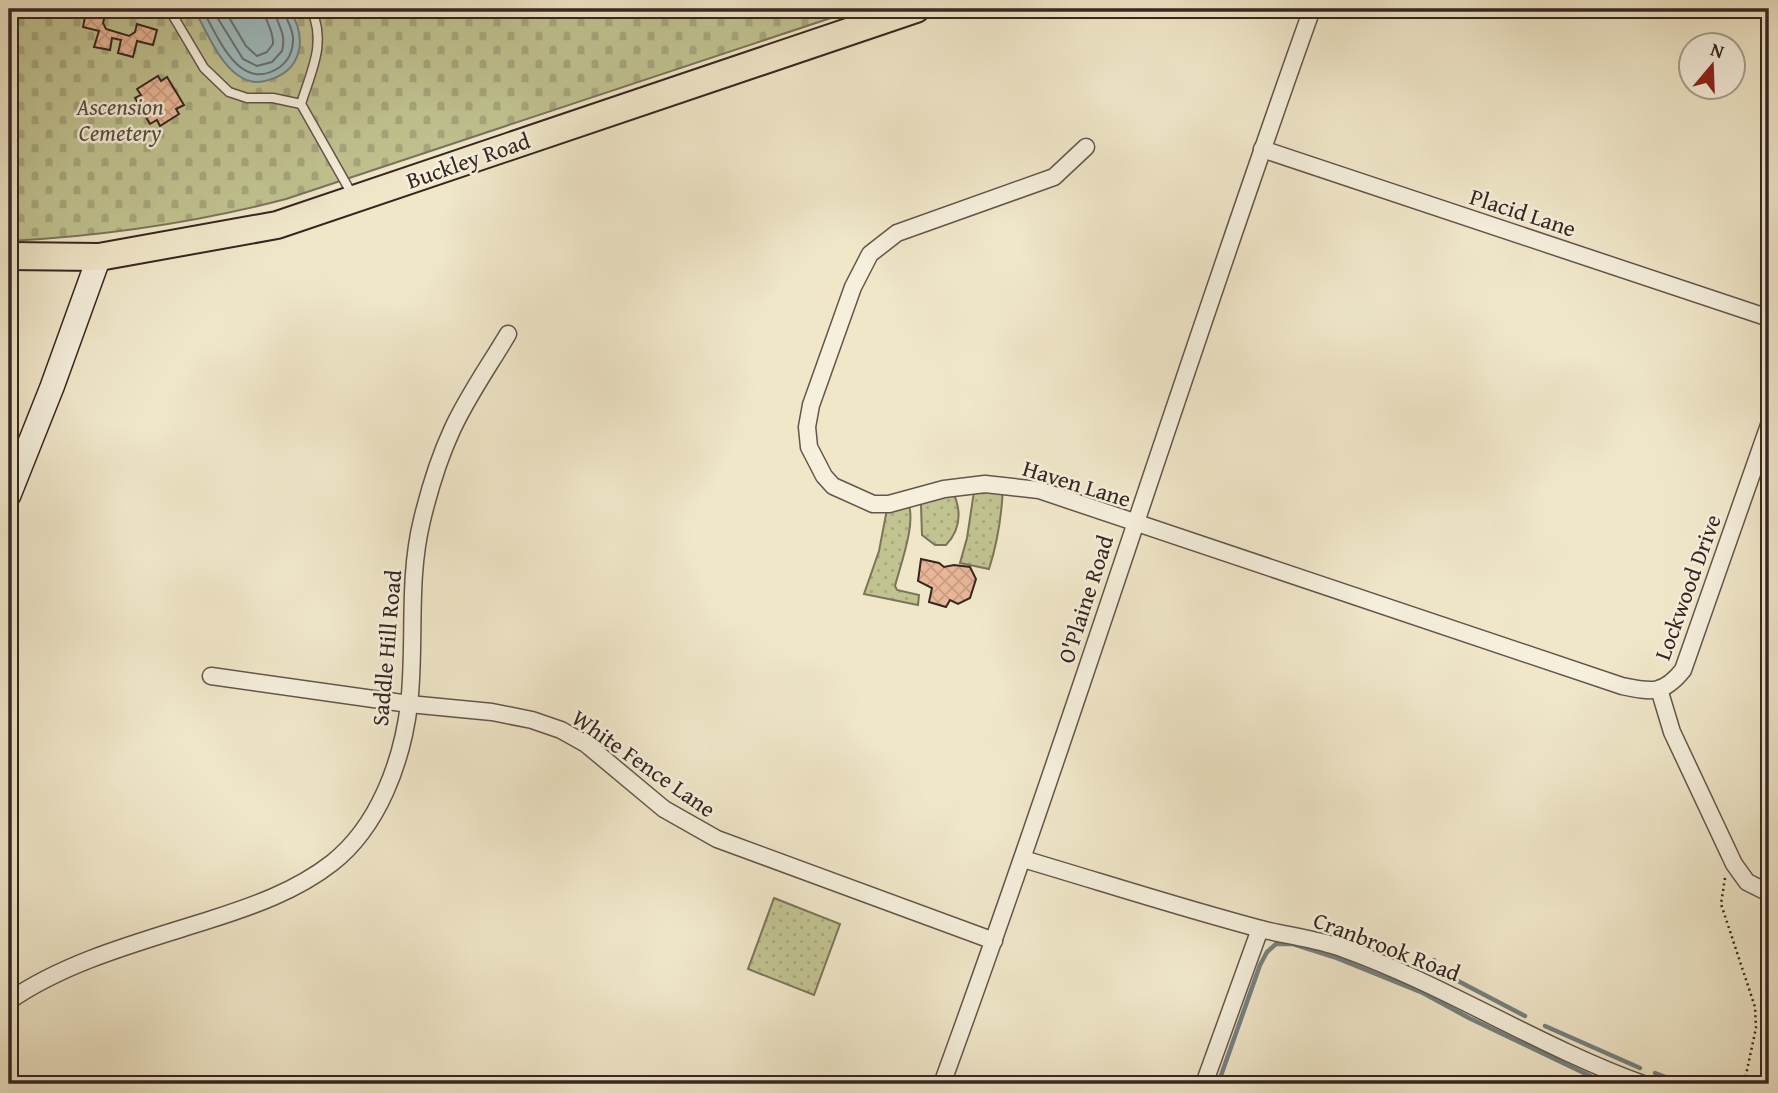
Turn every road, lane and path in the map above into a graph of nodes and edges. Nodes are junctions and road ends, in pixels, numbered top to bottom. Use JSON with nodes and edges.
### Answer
{"nodes":[{"id":1,"x":169,"y":9,"type":"edge"},
{"id":2,"x":311,"y":9,"type":"edge"},
{"id":3,"x":916,"y":9,"type":"edge"},
{"id":4,"x":1312,"y":9,"type":"edge"},
{"id":5,"x":301,"y":104,"type":"junction"},
{"id":6,"x":1086,"y":147,"type":"dead end"},
{"id":7,"x":1262,"y":149,"type":"junction"},
{"id":8,"x":355,"y":199,"type":"junction"},
{"id":9,"x":9,"y":256,"type":"edge"},
{"id":10,"x":99,"y":257,"type":"junction"},
{"id":11,"x":1769,"y":317,"type":"edge"},
{"id":12,"x":508,"y":334,"type":"dead end"},
{"id":13,"x":1769,"y":425,"type":"edge"},
{"id":14,"x":9,"y":495,"type":"edge"},
{"id":15,"x":1134,"y":523,"type":"junction"},
{"id":16,"x":211,"y":676,"type":"dead end"},
{"id":17,"x":1658,"y":690,"type":"junction"},
{"id":18,"x":409,"y":705,"type":"junction"},
{"id":19,"x":1023,"y":859,"type":"junction"},
{"id":20,"x":1734,"y":864,"type":"junction"},
{"id":21,"x":1769,"y":893,"type":"edge"},
{"id":22,"x":1260,"y":929,"type":"junction"},
{"id":23,"x":994,"y":941,"type":"junction"},
{"id":24,"x":9,"y":1001,"type":"edge"},
{"id":25,"x":942,"y":1084,"type":"edge"},
{"id":26,"x":1204,"y":1084,"type":"edge"},
{"id":27,"x":1643,"y":1084,"type":"edge"},
{"id":28,"x":1744,"y":1084,"type":"edge"}],
"edges":[{"from":1,"to":5,"type":"lane"},
{"from":2,"to":5,"type":"lane"},
{"from":3,"to":8,"type":"main road","name":"Buckley Road"},
{"from":4,"to":7,"type":"street","name":"O'Plaine Road"},
{"from":5,"to":8,"type":"lane"},
{"from":6,"to":15,"type":"street","name":"Haven Lane"},
{"from":7,"to":11,"type":"street","name":"Placid Lane"},
{"from":7,"to":15,"type":"street","name":"O'Plaine Road"},
{"from":8,"to":10,"type":"main road","name":"Buckley Road"},
{"from":9,"to":10,"type":"main road","name":"Buckley Road"},
{"from":10,"to":14,"type":"main road"},
{"from":12,"to":18,"type":"street","name":"Saddle Hill Road"},
{"from":13,"to":17,"type":"street","name":"Lockwood Drive"},
{"from":15,"to":17,"type":"street","name":"Haven Lane"},
{"from":15,"to":19,"type":"street","name":"O'Plaine Road"},
{"from":16,"to":18,"type":"street","name":"White Fence Lane"},
{"from":17,"to":20,"type":"street","name":"Lockwood Drive"},
{"from":18,"to":23,"type":"street","name":"White Fence Lane"},
{"from":18,"to":24,"type":"street","name":"Saddle Hill Road"},
{"from":19,"to":22,"type":"street","name":"Cranbrook Road"},
{"from":19,"to":23,"type":"street","name":"O'Plaine Road"},
{"from":20,"to":21,"type":"street","name":"Lockwood Drive"},
{"from":20,"to":28,"type":"path"},
{"from":22,"to":26,"type":"street"},
{"from":22,"to":27,"type":"street","name":"Cranbrook Road"},
{"from":23,"to":25,"type":"street","name":"O'Plaine Road"}]}
